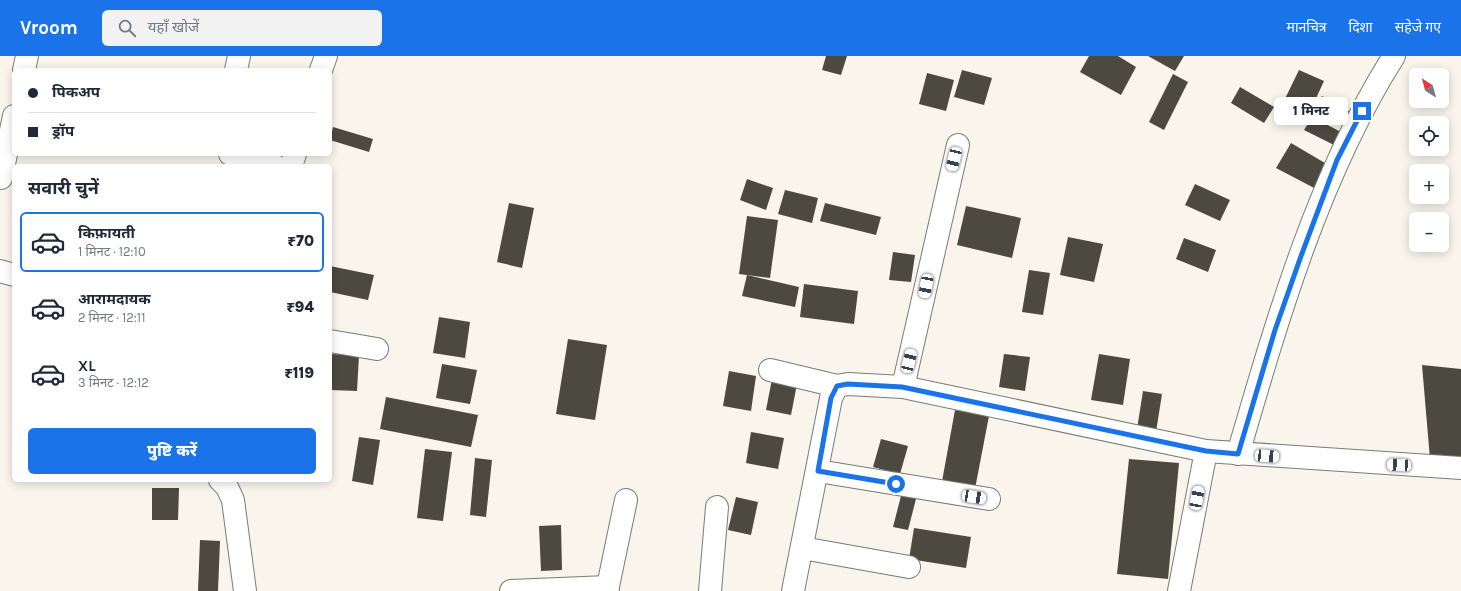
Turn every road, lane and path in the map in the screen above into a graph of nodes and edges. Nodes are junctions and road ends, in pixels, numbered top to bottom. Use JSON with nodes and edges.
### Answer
{"nodes":[{"id":1,"x":27,"y":56,"type":"edge"},
{"id":2,"x":239,"y":56,"type":"edge"},
{"id":3,"x":326,"y":56,"type":"edge"},
{"id":4,"x":1394,"y":56,"type":"edge"},
{"id":5,"x":24,"y":68,"type":"edge"},
{"id":6,"x":236,"y":68,"type":"edge"},
{"id":7,"x":322,"y":68,"type":"edge"},
{"id":8,"x":12,"y":130,"type":"edge"},
{"id":9,"x":958,"y":145,"type":"dead end"},
{"id":10,"x":238,"y":156,"type":"edge"},
{"id":11,"x":268,"y":164,"type":"edge"},
{"id":12,"x":5,"y":179,"type":"edge"},
{"id":13,"x":0,"y":271,"type":"edge"},
{"id":14,"x":12,"y":274,"type":"edge"},
{"id":15,"x":332,"y":341,"type":"edge"},
{"id":16,"x":377,"y":349,"type":"dead end"},
{"id":17,"x":770,"y":370,"type":"dead end"},
{"id":18,"x":837,"y":386,"type":"junction"},
{"id":19,"x":902,"y":387,"type":"junction"},
{"id":20,"x":1206,"y":451,"type":"junction"},
{"id":21,"x":1238,"y":454,"type":"junction"},
{"id":22,"x":1461,"y":468,"type":"edge"},
{"id":23,"x":818,"y":471,"type":"junction"},
{"id":24,"x":222,"y":482,"type":"edge"},
{"id":25,"x":989,"y":499,"type":"dead end"},
{"id":26,"x":626,"y":500,"type":"dead end"},
{"id":27,"x":717,"y":507,"type":"dead end"},
{"id":28,"x":802,"y":548,"type":"junction"},
{"id":29,"x":908,"y":567,"type":"dead end"},
{"id":30,"x":608,"y":589,"type":"edge"},
{"id":31,"x":245,"y":591,"type":"edge"},
{"id":32,"x":511,"y":591,"type":"edge"},
{"id":33,"x":710,"y":591,"type":"edge"},
{"id":34,"x":793,"y":591,"type":"edge"},
{"id":35,"x":1179,"y":591,"type":"edge"}],
"edges":[{"from":1,"to":5,"type":"street"},
{"from":2,"to":6,"type":"street"},
{"from":3,"to":7,"type":"street"},
{"from":4,"to":21,"type":"street"},
{"from":8,"to":12,"type":"street"},
{"from":9,"to":19,"type":"street"},
{"from":10,"to":11,"type":"street"},
{"from":13,"to":14,"type":"street"},
{"from":15,"to":16,"type":"street"},
{"from":17,"to":18,"type":"street"},
{"from":18,"to":19,"type":"street"},
{"from":18,"to":23,"type":"street"},
{"from":19,"to":20,"type":"street"},
{"from":20,"to":21,"type":"street"},
{"from":20,"to":35,"type":"street"},
{"from":21,"to":22,"type":"street"},
{"from":23,"to":25,"type":"street"},
{"from":23,"to":28,"type":"street"},
{"from":24,"to":31,"type":"street"},
{"from":26,"to":30,"type":"street"},
{"from":27,"to":33,"type":"street"},
{"from":28,"to":29,"type":"street"},
{"from":28,"to":34,"type":"street"},
{"from":30,"to":32,"type":"street"}]}
